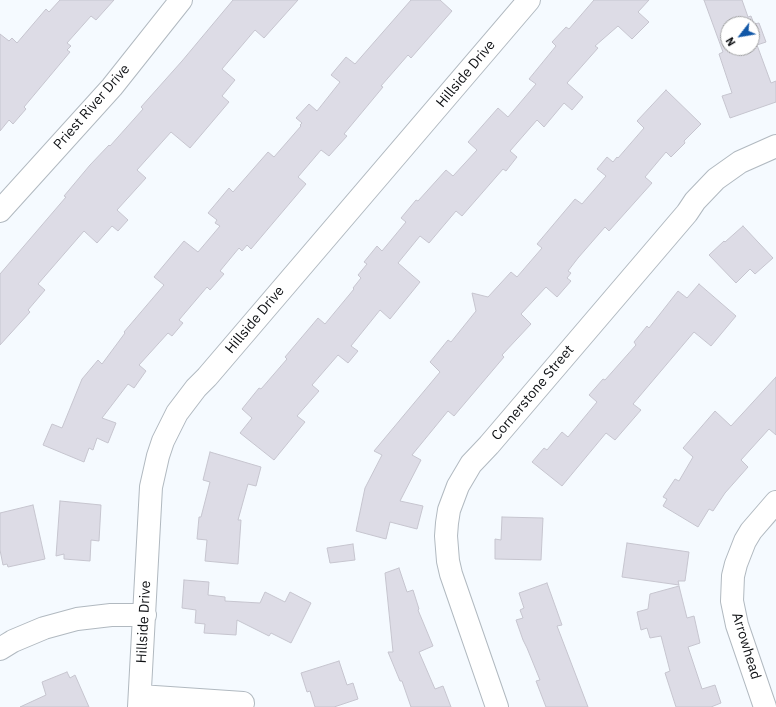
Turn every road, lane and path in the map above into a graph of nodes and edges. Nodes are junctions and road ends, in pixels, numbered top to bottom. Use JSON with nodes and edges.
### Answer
{"nodes":[{"id":1,"x":181,"y":0,"type":"edge"},
{"id":2,"x":529,"y":0,"type":"edge"},
{"id":3,"x":776,"y":146,"type":"edge"},
{"id":4,"x":0,"y":210,"type":"edge"},
{"id":5,"x":776,"y":502,"type":"edge"},
{"id":6,"x":145,"y":615,"type":"junction"},
{"id":7,"x":0,"y":648,"type":"edge"},
{"id":8,"x":140,"y":701,"type":"edge"},
{"id":9,"x":243,"y":703,"type":"dead end"},
{"id":10,"x":496,"y":707,"type":"edge"},
{"id":11,"x":765,"y":707,"type":"edge"}],
"edges":[{"from":1,"to":4,"type":"street","name":"Priest River Drive"},
{"from":2,"to":6,"type":"street","name":"Hillside Drive"},
{"from":3,"to":10,"type":"street","name":"Cornerstone Street"},
{"from":5,"to":11,"type":"street","name":"Arrowhead"},
{"from":6,"to":7,"type":"street"},
{"from":6,"to":8,"type":"street","name":"Hillside Drive"},
{"from":8,"to":9,"type":"street"}]}
